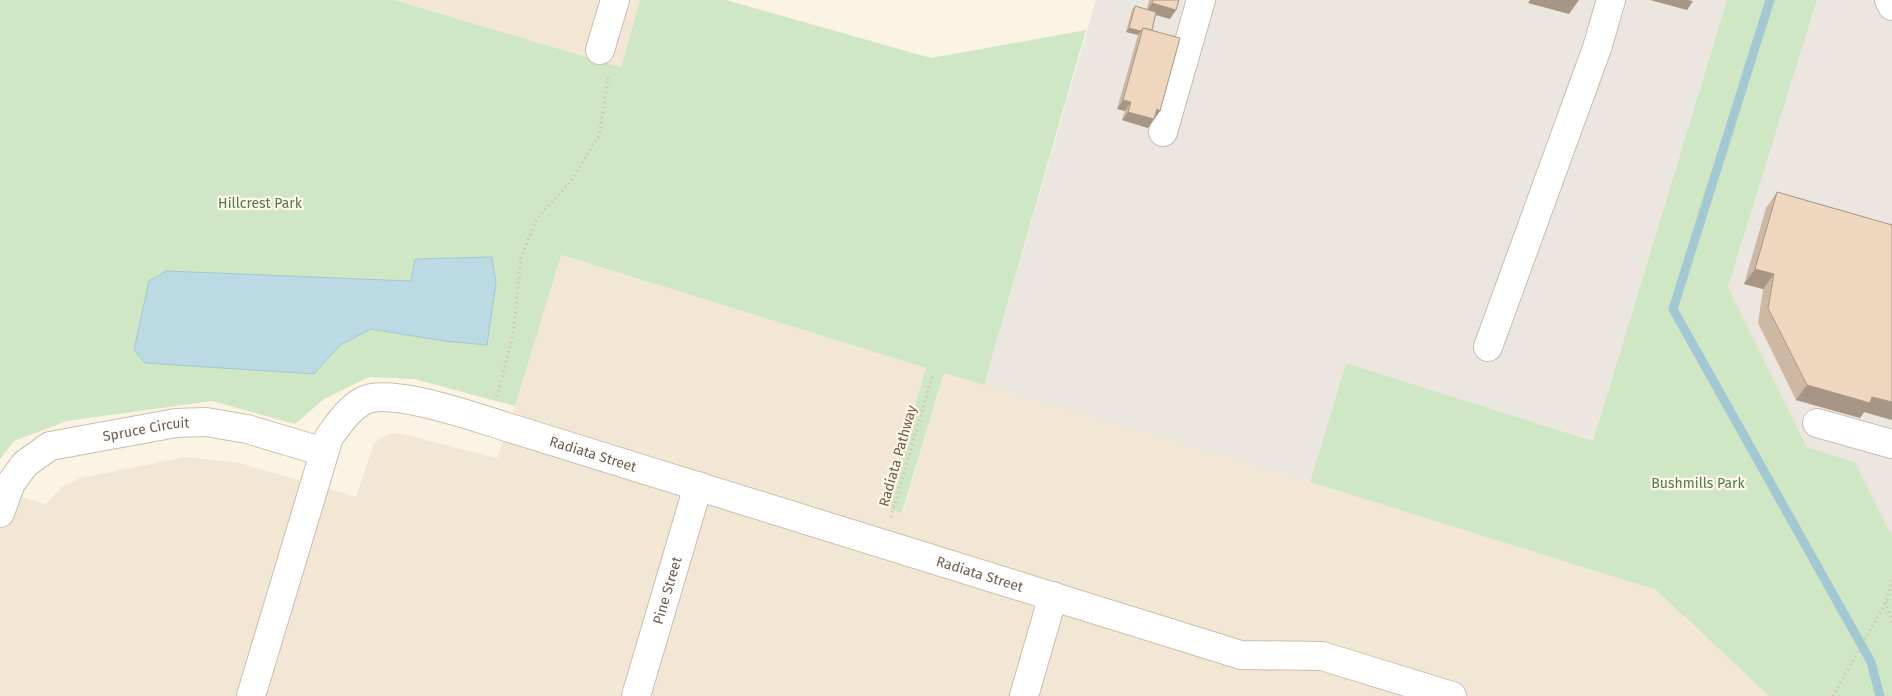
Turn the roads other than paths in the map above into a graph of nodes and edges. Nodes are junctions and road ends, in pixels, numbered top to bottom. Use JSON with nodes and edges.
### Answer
{"nodes":[{"id":1,"x":615,"y":0,"type":"edge"},
{"id":2,"x":1201,"y":0,"type":"edge"},
{"id":3,"x":1611,"y":0,"type":"edge"},
{"id":4,"x":1889,"y":0,"type":"edge"},
{"id":5,"x":1892,"y":6,"type":"edge"},
{"id":6,"x":600,"y":50,"type":"road end"},
{"id":7,"x":1163,"y":132,"type":"dead end"},
{"id":8,"x":1488,"y":347,"type":"dead end"},
{"id":9,"x":1817,"y":423,"type":"dead end"},
{"id":10,"x":1892,"y":444,"type":"edge"},
{"id":11,"x":324,"y":452,"type":"junction"},
{"id":12,"x":698,"y":486,"type":"junction"},
{"id":13,"x":0,"y":513,"type":"edge"},
{"id":14,"x":1053,"y":596,"type":"junction"},
{"id":15,"x":1425,"y":692,"type":"edge"},
{"id":16,"x":251,"y":696,"type":"edge"},
{"id":17,"x":636,"y":696,"type":"edge"},
{"id":18,"x":1024,"y":696,"type":"edge"},
{"id":19,"x":1452,"y":696,"type":"edge"}],
"edges":[{"from":1,"to":6,"type":"street"},
{"from":2,"to":7,"type":"street"},
{"from":3,"to":8,"type":"street"},
{"from":4,"to":5,"type":"street"},
{"from":9,"to":10,"type":"street"},
{"from":11,"to":12,"type":"street","name":"Radiata Street"},
{"from":11,"to":13,"type":"street","name":"Spruce Circuit"},
{"from":11,"to":16,"type":"street"},
{"from":12,"to":14,"type":"street","name":"Radiata Street"},
{"from":12,"to":17,"type":"street","name":"Pine Street"},
{"from":14,"to":15,"type":"street","name":"Radiata Street"},
{"from":14,"to":18,"type":"street"},
{"from":15,"to":19,"type":"street","name":"Radiata Street"}]}
